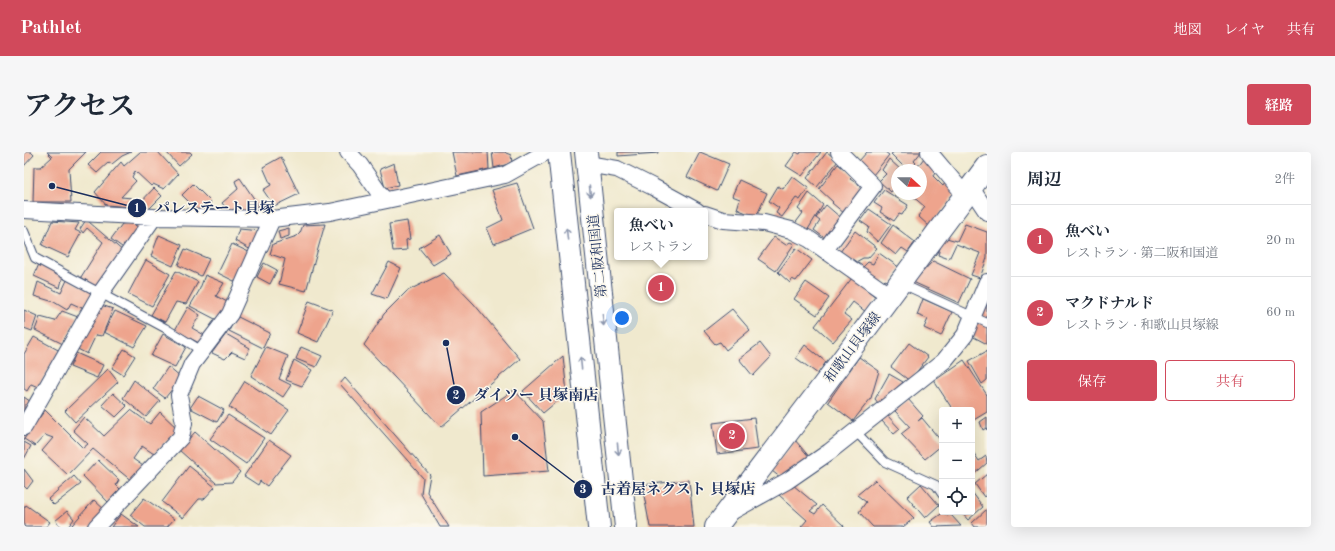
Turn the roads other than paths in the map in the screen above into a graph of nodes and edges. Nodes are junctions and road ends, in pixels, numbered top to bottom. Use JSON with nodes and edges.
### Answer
{"nodes":[{"id":1,"x":348,"y":152,"type":"edge"},
{"id":2,"x":546,"y":152,"type":"edge"},
{"id":3,"x":559,"y":152,"type":"edge"},
{"id":4,"x":839,"y":152,"type":"edge"},
{"id":5,"x":929,"y":152,"type":"edge"},
{"id":6,"x":586,"y":158,"type":"edge"},
{"id":7,"x":987,"y":166,"type":"edge"},
{"id":8,"x":968,"y":192,"type":"junction"},
{"id":9,"x":384,"y":200,"type":"junction"},
{"id":10,"x":692,"y":208,"type":"edge"},
{"id":11,"x":24,"y":210,"type":"edge"},
{"id":12,"x":987,"y":212,"type":"edge"},
{"id":13,"x":708,"y":215,"type":"edge"},
{"id":14,"x":154,"y":217,"type":"junction"},
{"id":15,"x":272,"y":219,"type":"junction"},
{"id":16,"x":24,"y":231,"type":"edge"},
{"id":17,"x":825,"y":250,"type":"junction"},
{"id":18,"x":987,"y":282,"type":"edge"},
{"id":19,"x":895,"y":290,"type":"junction"},
{"id":20,"x":100,"y":294,"type":"junction"},
{"id":21,"x":980,"y":320,"type":"edge"},
{"id":22,"x":202,"y":351,"type":"junction"},
{"id":23,"x":24,"y":426,"type":"edge"},
{"id":24,"x":856,"y":432,"type":"junction"},
{"id":25,"x":939,"y":490,"type":"edge"},
{"id":26,"x":721,"y":521,"type":"edge"},
{"id":27,"x":96,"y":527,"type":"edge"},
{"id":28,"x":599,"y":527,"type":"edge"},
{"id":29,"x":626,"y":527,"type":"edge"}],
"edges":[{"from":1,"to":9,"type":"street"},
{"from":2,"to":9,"type":"street"},
{"from":28,"to":3,"type":"main road","name":"第二阪和国道","one_way":true},
{"from":4,"to":17,"type":"street"},
{"from":5,"to":8,"type":"street"},
{"from":6,"to":10,"type":"street"},
{"from":6,"to":29,"type":"main road","name":"第二阪和国道","one_way":true},
{"from":7,"to":8,"type":"main road","name":"和歌山貝塚線"},
{"from":8,"to":12,"type":"street"},
{"from":8,"to":19,"type":"main road","name":"和歌山貝塚線"},
{"from":9,"to":15,"type":"street"},
{"from":11,"to":14,"type":"street"},
{"from":13,"to":17,"type":"street"},
{"from":14,"to":15,"type":"street"},
{"from":14,"to":20,"type":"street"},
{"from":15,"to":22,"type":"street"},
{"from":16,"to":20,"type":"lane"},
{"from":17,"to":19,"type":"street"},
{"from":18,"to":21,"type":"street"},
{"from":19,"to":21,"type":"lane"},
{"from":19,"to":26,"type":"main road","name":"和歌山貝塚線"},
{"from":20,"to":22,"type":"lane"},
{"from":20,"to":23,"type":"street"},
{"from":21,"to":24,"type":"street"},
{"from":22,"to":27,"type":"street"},
{"from":24,"to":25,"type":"lane"},
{"from":24,"to":26,"type":"street"}]}
